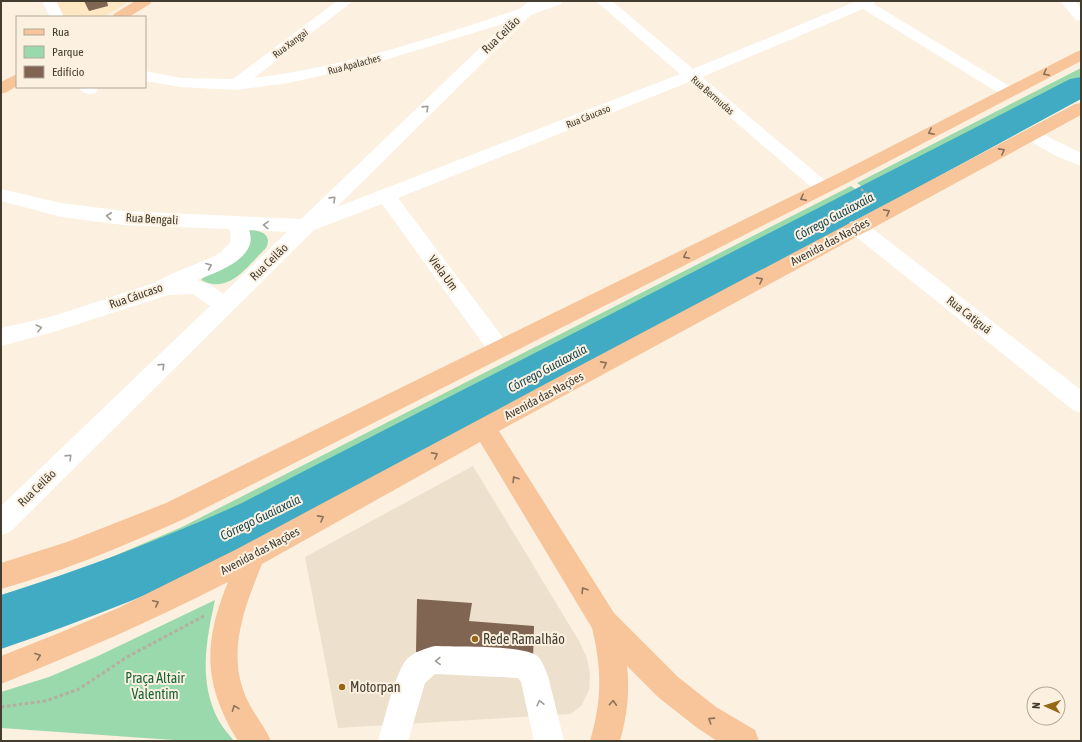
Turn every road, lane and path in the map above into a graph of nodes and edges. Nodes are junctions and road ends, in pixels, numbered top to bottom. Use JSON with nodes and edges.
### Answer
{"nodes":[{"id":1,"x":49,"y":1,"type":"edge"},
{"id":2,"x":145,"y":1,"type":"edge"},
{"id":3,"x":346,"y":1,"type":"edge"},
{"id":4,"x":537,"y":1,"type":"edge"},
{"id":5,"x":556,"y":1,"type":"edge"},
{"id":6,"x":604,"y":1,"type":"edge"},
{"id":7,"x":1067,"y":1,"type":"edge"},
{"id":8,"x":866,"y":2,"type":"edge"},
{"id":9,"x":524,"y":13,"type":"junction"},
{"id":10,"x":56,"y":16,"type":"edge"},
{"id":11,"x":121,"y":16,"type":"edge"},
{"id":12,"x":1081,"y":17,"type":"edge"},
{"id":13,"x":1081,"y":55,"type":"edge"},
{"id":14,"x":146,"y":76,"type":"edge"},
{"id":15,"x":690,"y":76,"type":"junction"},
{"id":16,"x":16,"y":80,"type":"edge"},
{"id":17,"x":234,"y":86,"type":"junction"},
{"id":18,"x":1,"y":89,"type":"edge"},
{"id":19,"x":1008,"y":92,"type":"junction"},
{"id":20,"x":1081,"y":108,"type":"edge"},
{"id":21,"x":1032,"y":135,"type":"junction"},
{"id":22,"x":1081,"y":160,"type":"edge"},
{"id":23,"x":823,"y":188,"type":"junction"},
{"id":24,"x":1,"y":195,"type":"edge"},
{"id":25,"x":386,"y":196,"type":"junction"},
{"id":26,"x":236,"y":223,"type":"junction"},
{"id":27,"x":305,"y":226,"type":"junction"},
{"id":28,"x":857,"y":227,"type":"junction"},
{"id":29,"x":161,"y":289,"type":"junction"},
{"id":30,"x":223,"y":306,"type":"junction"},
{"id":31,"x":1,"y":337,"type":"edge"},
{"id":32,"x":499,"y":349,"type":"junction"},
{"id":33,"x":1081,"y":403,"type":"edge"},
{"id":34,"x":484,"y":428,"type":"junction"},
{"id":35,"x":1,"y":523,"type":"edge"},
{"id":36,"x":252,"y":556,"type":"junction"},
{"id":37,"x":1,"y":576,"type":"edge"},
{"id":38,"x":234,"y":600,"type":"junction"},
{"id":39,"x":604,"y":623,"type":"junction"},
{"id":40,"x":1,"y":670,"type":"edge"},
{"id":41,"x":1,"y":707,"type":"edge"},
{"id":42,"x":256,"y":741,"type":"edge"},
{"id":43,"x":393,"y":741,"type":"edge"},
{"id":44,"x":549,"y":741,"type":"edge"},
{"id":45,"x":605,"y":741,"type":"edge"},
{"id":46,"x":744,"y":741,"type":"edge"}],
"edges":[{"from":1,"to":10,"type":"street"},
{"from":2,"to":11,"type":"main road"},
{"from":3,"to":17,"type":"street","name":"Rua Xangai"},
{"from":4,"to":9,"type":"street","name":"Rua Ceilão"},
{"from":5,"to":9,"type":"street","name":"Rua Apalaches"},
{"from":6,"to":15,"type":"street","name":"Rua Bermudas"},
{"from":7,"to":12,"type":"street"},
{"from":8,"to":15,"type":"street","name":"Rua Cáucaso"},
{"from":8,"to":19,"type":"street"},
{"from":9,"to":17,"type":"street","name":"Rua Apalaches"},
{"from":27,"to":9,"type":"street","name":"Rua Ceilão","one_way":true},
{"from":13,"to":19,"type":"main road","one_way":true},
{"from":14,"to":17,"type":"street","name":"Rua Apalaches"},
{"from":15,"to":23,"type":"street","name":"Rua Bermudas"},
{"from":15,"to":25,"type":"street","name":"Rua Cáucaso"},
{"from":16,"to":18,"type":"main road"},
{"from":19,"to":23,"type":"main road","one_way":true},
{"from":20,"to":21,"type":"main road","name":"Avenida das Nações"},
{"from":21,"to":22,"type":"street"},
{"from":28,"to":21,"type":"main road","name":"Avenida das Nações","one_way":true},
{"from":23,"to":32,"type":"main road","one_way":true},
{"from":26,"to":24,"type":"street","name":"Rua Bengali","one_way":true},
{"from":25,"to":27,"type":"street","name":"Rua Cáucaso"},
{"from":25,"to":32,"type":"street","name":"Viela Um"},
{"from":27,"to":26,"type":"street","name":"Rua Bengali","one_way":true},
{"from":29,"to":26,"type":"street","name":"Rua Cáucaso","one_way":true},
{"from":27,"to":30,"type":"street","name":"Rua Ceilão"},
{"from":28,"to":33,"type":"street","name":"Rua Catiguá"},
{"from":34,"to":28,"type":"main road","name":"Avenida das Nações","one_way":true},
{"from":29,"to":30,"type":"street"},
{"from":31,"to":29,"type":"street","name":"Rua Cáucaso","one_way":true},
{"from":35,"to":30,"type":"street","name":"Rua Ceilão","one_way":true},
{"from":32,"to":37,"type":"main road"},
{"from":36,"to":34,"type":"main road","name":"Avenida das Nações","one_way":true},
{"from":39,"to":34,"type":"main road","one_way":true},
{"from":36,"to":38,"type":"main road"},
{"from":40,"to":36,"type":"main road","name":"Avenida das Nações","one_way":true},
{"from":38,"to":41,"type":"path"},
{"from":42,"to":38,"type":"main road","one_way":true},
{"from":45,"to":39,"type":"main road","one_way":true},
{"from":46,"to":39,"type":"main road","one_way":true},
{"from":44,"to":43,"type":"street","one_way":true}]}
